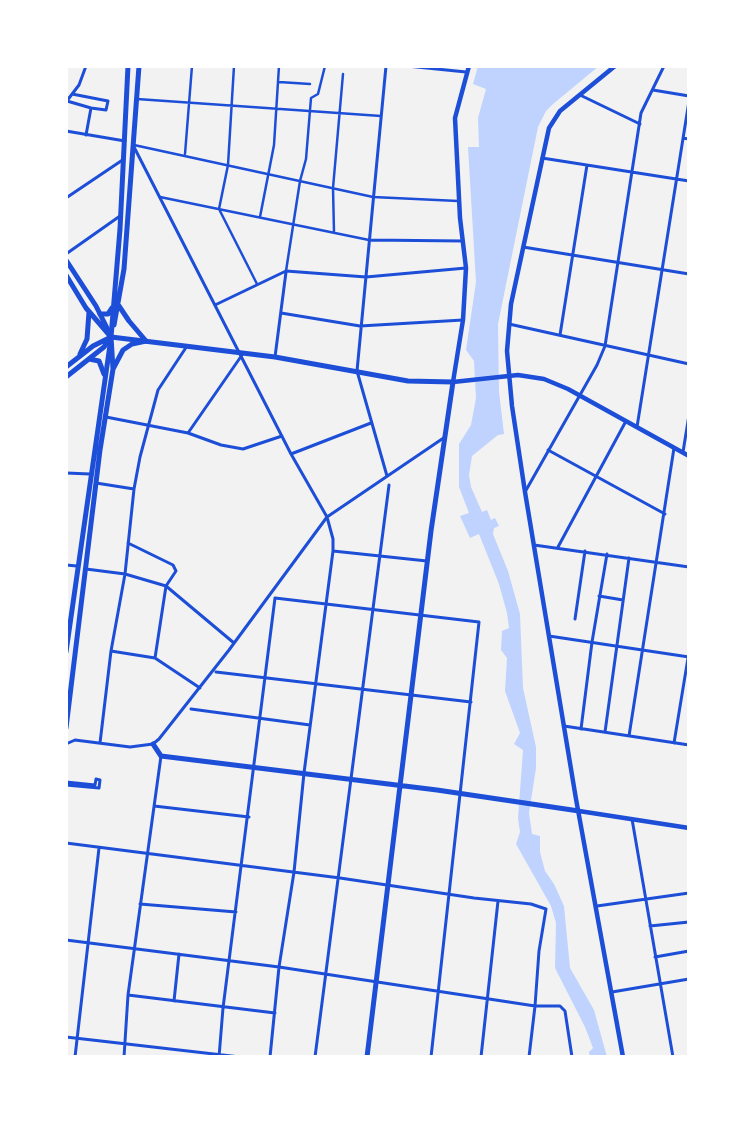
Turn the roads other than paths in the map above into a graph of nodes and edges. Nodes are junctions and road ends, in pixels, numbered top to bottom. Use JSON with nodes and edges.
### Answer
{"nodes":[{"id":1,"x":86,"y":66,"type":"edge"},
{"id":2,"x":128,"y":66,"type":"edge"},
{"id":3,"x":139,"y":66,"type":"edge"},
{"id":4,"x":192,"y":66,"type":"edge"},
{"id":5,"x":234,"y":66,"type":"edge"},
{"id":6,"x":279,"y":66,"type":"edge"},
{"id":7,"x":325,"y":66,"type":"edge"},
{"id":8,"x":386,"y":66,"type":"edge"},
{"id":9,"x":406,"y":66,"type":"edge"},
{"id":10,"x":469,"y":66,"type":"edge"},
{"id":11,"x":615,"y":66,"type":"edge"},
{"id":12,"x":664,"y":66,"type":"edge"},
{"id":13,"x":466,"y":72,"type":"junction"},
{"id":14,"x":342,"y":74,"type":"dead end"},
{"id":15,"x":279,"y":82,"type":"junction"},
{"id":16,"x":310,"y":84,"type":"dead end"},
{"id":17,"x":653,"y":90,"type":"junction"},
{"id":18,"x":72,"y":94,"type":"junction"},
{"id":19,"x":580,"y":95,"type":"junction"},
{"id":20,"x":689,"y":96,"type":"edge"},
{"id":21,"x":136,"y":98,"type":"junction"},
{"id":22,"x":689,"y":101,"type":"edge"},
{"id":23,"x":67,"y":102,"type":"edge"},
{"id":24,"x":190,"y":102,"type":"junction"},
{"id":25,"x":232,"y":105,"type":"junction"},
{"id":26,"x":91,"y":108,"type":"junction"},
{"id":27,"x":277,"y":109,"type":"junction"},
{"id":28,"x":310,"y":111,"type":"junction"},
{"id":29,"x":339,"y":113,"type":"junction"},
{"id":30,"x":381,"y":116,"type":"junction"},
{"id":31,"x":640,"y":124,"type":"junction"},
{"id":32,"x":66,"y":131,"type":"edge"},
{"id":33,"x":86,"y":135,"type":"junction"},
{"id":34,"x":683,"y":138,"type":"junction"},
{"id":35,"x":689,"y":139,"type":"edge"},
{"id":36,"x":126,"y":141,"type":"junction"},
{"id":37,"x":133,"y":144,"type":"junction"},
{"id":38,"x":185,"y":155,"type":"junction"},
{"id":39,"x":542,"y":158,"type":"junction"},
{"id":40,"x":124,"y":159,"type":"junction"},
{"id":41,"x":228,"y":165,"type":"junction"},
{"id":42,"x":587,"y":165,"type":"junction"},
{"id":43,"x":632,"y":172,"type":"junction"},
{"id":44,"x":268,"y":173,"type":"junction"},
{"id":45,"x":676,"y":180,"type":"junction"},
{"id":46,"x":300,"y":181,"type":"junction"},
{"id":47,"x":689,"y":181,"type":"edge"},
{"id":48,"x":333,"y":188,"type":"junction"},
{"id":49,"x":160,"y":197,"type":"junction"},
{"id":50,"x":373,"y":197,"type":"junction"},
{"id":51,"x":66,"y":198,"type":"edge"},
{"id":52,"x":460,"y":201,"type":"junction"},
{"id":53,"x":219,"y":209,"type":"junction"},
{"id":54,"x":121,"y":216,"type":"junction"},
{"id":55,"x":260,"y":217,"type":"junction"},
{"id":56,"x":293,"y":223,"type":"junction"},
{"id":57,"x":334,"y":232,"type":"junction"},
{"id":58,"x":370,"y":240,"type":"junction"},
{"id":59,"x":463,"y":241,"type":"junction"},
{"id":60,"x":523,"y":247,"type":"junction"},
{"id":61,"x":66,"y":254,"type":"edge"},
{"id":62,"x":573,"y":255,"type":"junction"},
{"id":63,"x":66,"y":260,"type":"edge"},
{"id":64,"x":617,"y":263,"type":"junction"},
{"id":65,"x":466,"y":268,"type":"junction"},
{"id":66,"x":662,"y":270,"type":"junction"},
{"id":67,"x":286,"y":272,"type":"junction"},
{"id":68,"x":689,"y":274,"type":"edge"},
{"id":69,"x":66,"y":275,"type":"edge"},
{"id":70,"x":366,"y":277,"type":"junction"},
{"id":71,"x":257,"y":284,"type":"junction"},
{"id":72,"x":116,"y":305,"type":"junction"},
{"id":73,"x":215,"y":305,"type":"junction"},
{"id":74,"x":89,"y":312,"type":"junction"},
{"id":75,"x":100,"y":314,"type":"junction"},
{"id":76,"x":280,"y":314,"type":"junction"},
{"id":77,"x":463,"y":320,"type":"junction"},
{"id":78,"x":508,"y":324,"type":"junction"},
{"id":79,"x":360,"y":326,"type":"junction"},
{"id":80,"x":560,"y":335,"type":"junction"},
{"id":81,"x":111,"y":337,"type":"junction"},
{"id":82,"x":146,"y":341,"type":"junction"},
{"id":83,"x":187,"y":346,"type":"junction"},
{"id":84,"x":605,"y":346,"type":"junction"},
{"id":85,"x":242,"y":354,"type":"junction"},
{"id":86,"x":649,"y":355,"type":"junction"},
{"id":87,"x":275,"y":357,"type":"junction"},
{"id":88,"x":76,"y":359,"type":"junction"},
{"id":89,"x":88,"y":360,"type":"junction"},
{"id":90,"x":689,"y":364,"type":"edge"},
{"id":91,"x":66,"y":367,"type":"edge"},
{"id":92,"x":113,"y":369,"type":"junction"},
{"id":93,"x":357,"y":371,"type":"junction"},
{"id":94,"x":104,"y":374,"type":"junction"},
{"id":95,"x":509,"y":376,"type":"junction"},
{"id":96,"x":66,"y":377,"type":"edge"},
{"id":97,"x":453,"y":382,"type":"junction"},
{"id":98,"x":579,"y":395,"type":"junction"},
{"id":99,"x":689,"y":415,"type":"edge"},
{"id":100,"x":106,"y":417,"type":"junction"},
{"id":101,"x":626,"y":421,"type":"junction"},
{"id":102,"x":370,"y":423,"type":"junction"},
{"id":103,"x":147,"y":425,"type":"junction"},
{"id":104,"x":637,"y":427,"type":"junction"},
{"id":105,"x":188,"y":433,"type":"junction"},
{"id":106,"x":447,"y":435,"type":"junction"},
{"id":107,"x":282,"y":436,"type":"junction"},
{"id":108,"x":674,"y":448,"type":"junction"},
{"id":109,"x":548,"y":450,"type":"junction"},
{"id":110,"x":683,"y":452,"type":"junction"},
{"id":111,"x":291,"y":454,"type":"junction"},
{"id":112,"x":689,"y":456,"type":"edge"},
{"id":113,"x":66,"y":473,"type":"edge"},
{"id":114,"x":90,"y":474,"type":"junction"},
{"id":115,"x":387,"y":476,"type":"junction"},
{"id":116,"x":596,"y":476,"type":"junction"},
{"id":117,"x":96,"y":483,"type":"junction"},
{"id":118,"x":389,"y":485,"type":"dead end"},
{"id":119,"x":134,"y":489,"type":"junction"},
{"id":120,"x":525,"y":492,"type":"junction"},
{"id":121,"x":665,"y":514,"type":"junction"},
{"id":122,"x":327,"y":518,"type":"junction"},
{"id":123,"x":128,"y":543,"type":"junction"},
{"id":124,"x":534,"y":545,"type":"junction"},
{"id":125,"x":558,"y":547,"type":"junction"},
{"id":126,"x":333,"y":551,"type":"junction"},
{"id":127,"x":585,"y":551,"type":"junction"},
{"id":128,"x":607,"y":554,"type":"junction"},
{"id":129,"x":381,"y":556,"type":"junction"},
{"id":130,"x":629,"y":558,"type":"junction"},
{"id":131,"x":428,"y":561,"type":"junction"},
{"id":132,"x":656,"y":562,"type":"junction"},
{"id":133,"x":66,"y":565,"type":"edge"},
{"id":134,"x":77,"y":566,"type":"junction"},
{"id":135,"x":689,"y":567,"type":"edge"},
{"id":136,"x":86,"y":569,"type":"junction"},
{"id":137,"x":125,"y":574,"type":"junction"},
{"id":138,"x":166,"y":586,"type":"junction"},
{"id":139,"x":600,"y":596,"type":"junction"},
{"id":140,"x":623,"y":600,"type":"junction"},
{"id":141,"x":327,"y":602,"type":"junction"},
{"id":142,"x":374,"y":610,"type":"junction"},
{"id":143,"x":422,"y":615,"type":"junction"},
{"id":144,"x":575,"y":619,"type":"dead end"},
{"id":145,"x":549,"y":636,"type":"junction"},
{"id":146,"x":592,"y":642,"type":"junction"},
{"id":147,"x":234,"y":643,"type":"junction"},
{"id":148,"x":616,"y":646,"type":"junction"},
{"id":149,"x":66,"y":647,"type":"edge"},
{"id":150,"x":643,"y":650,"type":"junction"},
{"id":151,"x":66,"y":652,"type":"edge"},
{"id":152,"x":111,"y":652,"type":"junction"},
{"id":153,"x":689,"y":652,"type":"edge"},
{"id":154,"x":688,"y":657,"type":"edge"},
{"id":155,"x":155,"y":658,"type":"junction"},
{"id":156,"x":216,"y":672,"type":"dead end"},
{"id":157,"x":264,"y":677,"type":"junction"},
{"id":158,"x":316,"y":683,"type":"junction"},
{"id":159,"x":200,"y":688,"type":"junction"},
{"id":160,"x":363,"y":690,"type":"junction"},
{"id":161,"x":412,"y":696,"type":"junction"},
{"id":162,"x":471,"y":702,"type":"junction"},
{"id":163,"x":190,"y":709,"type":"dead end"},
{"id":164,"x":260,"y":717,"type":"junction"},
{"id":165,"x":310,"y":725,"type":"junction"},
{"id":166,"x":564,"y":726,"type":"junction"},
{"id":167,"x":66,"y":728,"type":"edge"},
{"id":168,"x":581,"y":729,"type":"junction"},
{"id":169,"x":605,"y":732,"type":"junction"},
{"id":170,"x":629,"y":736,"type":"junction"},
{"id":171,"x":674,"y":743,"type":"junction"},
{"id":172,"x":66,"y":744,"type":"edge"},
{"id":173,"x":100,"y":744,"type":"junction"},
{"id":174,"x":153,"y":744,"type":"junction"},
{"id":175,"x":689,"y":746,"type":"edge"},
{"id":176,"x":161,"y":756,"type":"junction"},
{"id":177,"x":253,"y":766,"type":"junction"},
{"id":178,"x":304,"y":773,"type":"junction"},
{"id":179,"x":351,"y":780,"type":"junction"},
{"id":180,"x":66,"y":783,"type":"edge"},
{"id":181,"x":400,"y":785,"type":"junction"},
{"id":182,"x":460,"y":793,"type":"junction"},
{"id":183,"x":154,"y":806,"type":"junction"},
{"id":184,"x":579,"y":811,"type":"junction"},
{"id":185,"x":249,"y":817,"type":"junction"},
{"id":186,"x":632,"y":818,"type":"junction"},
{"id":187,"x":689,"y":828,"type":"edge"},
{"id":188,"x":66,"y":843,"type":"edge"},
{"id":189,"x":99,"y":848,"type":"junction"},
{"id":190,"x":147,"y":855,"type":"junction"},
{"id":191,"x":242,"y":866,"type":"junction"},
{"id":192,"x":294,"y":872,"type":"junction"},
{"id":193,"x":340,"y":878,"type":"junction"},
{"id":194,"x":387,"y":886,"type":"junction"},
{"id":195,"x":689,"y":893,"type":"edge"},
{"id":196,"x":448,"y":894,"type":"junction"},
{"id":197,"x":646,"y":899,"type":"junction"},
{"id":198,"x":498,"y":901,"type":"junction"},
{"id":199,"x":140,"y":904,"type":"junction"},
{"id":200,"x":597,"y":906,"type":"junction"},
{"id":201,"x":236,"y":912,"type":"junction"},
{"id":202,"x":689,"y":922,"type":"edge"},
{"id":203,"x":650,"y":926,"type":"junction"},
{"id":204,"x":66,"y":940,"type":"edge"},
{"id":205,"x":88,"y":942,"type":"junction"},
{"id":206,"x":135,"y":948,"type":"junction"},
{"id":207,"x":689,"y":951,"type":"edge"},
{"id":208,"x":179,"y":954,"type":"junction"},
{"id":209,"x":655,"y":957,"type":"junction"},
{"id":210,"x":229,"y":960,"type":"junction"},
{"id":211,"x":280,"y":967,"type":"junction"},
{"id":212,"x":325,"y":973,"type":"junction"},
{"id":213,"x":689,"y":979,"type":"edge"},
{"id":214,"x":376,"y":981,"type":"junction"},
{"id":215,"x":661,"y":983,"type":"junction"},
{"id":216,"x":438,"y":990,"type":"junction"},
{"id":217,"x":612,"y":992,"type":"junction"},
{"id":218,"x":128,"y":995,"type":"junction"},
{"id":219,"x":488,"y":997,"type":"junction"},
{"id":220,"x":174,"y":1001,"type":"junction"},
{"id":221,"x":536,"y":1006,"type":"junction"},
{"id":222,"x":223,"y":1008,"type":"junction"},
{"id":223,"x":275,"y":1013,"type":"junction"},
{"id":224,"x":66,"y":1037,"type":"edge"},
{"id":225,"x":78,"y":1039,"type":"junction"},
{"id":226,"x":125,"y":1045,"type":"junction"},
{"id":227,"x":219,"y":1056,"type":"edge"},
{"id":228,"x":75,"y":1057,"type":"edge"},
{"id":229,"x":124,"y":1057,"type":"edge"},
{"id":230,"x":240,"y":1057,"type":"edge"},
{"id":231,"x":270,"y":1057,"type":"edge"},
{"id":232,"x":316,"y":1057,"type":"edge"},
{"id":233,"x":367,"y":1057,"type":"edge"},
{"id":234,"x":431,"y":1057,"type":"edge"},
{"id":235,"x":481,"y":1057,"type":"edge"},
{"id":236,"x":529,"y":1057,"type":"edge"},
{"id":237,"x":572,"y":1057,"type":"edge"},
{"id":238,"x":623,"y":1057,"type":"edge"},
{"id":239,"x":672,"y":1057,"type":"edge"}],
"edges":[{"from":1,"to":18,"type":"street"},
{"from":2,"to":36,"type":"main road"},
{"from":3,"to":21,"type":"main road"},
{"from":4,"to":24,"type":"street"},
{"from":5,"to":25,"type":"street"},
{"from":6,"to":15,"type":"street"},
{"from":7,"to":28,"type":"street"},
{"from":8,"to":30,"type":"street"},
{"from":9,"to":13,"type":"street"},
{"from":10,"to":13,"type":"street"},
{"from":11,"to":19,"type":"street"},
{"from":12,"to":17,"type":"street"},
{"from":13,"to":52,"type":"street"},
{"from":14,"to":29,"type":"street"},
{"from":15,"to":16,"type":"street"},
{"from":15,"to":27,"type":"street"},
{"from":17,"to":20,"type":"street"},
{"from":17,"to":31,"type":"street"},
{"from":18,"to":23,"type":"street"},
{"from":18,"to":26,"type":"street"},
{"from":19,"to":31,"type":"street"},
{"from":19,"to":39,"type":"street"},
{"from":21,"to":24,"type":"street"},
{"from":21,"to":37,"type":"main road"},
{"from":22,"to":34,"type":"street"},
{"from":23,"to":26,"type":"street"},
{"from":24,"to":25,"type":"street"},
{"from":24,"to":38,"type":"street"},
{"from":25,"to":27,"type":"street"},
{"from":25,"to":41,"type":"street"},
{"from":26,"to":33,"type":"street"},
{"from":27,"to":28,"type":"street"},
{"from":27,"to":44,"type":"street"},
{"from":28,"to":29,"type":"street"},
{"from":28,"to":46,"type":"street"},
{"from":29,"to":30,"type":"street"},
{"from":29,"to":48,"type":"street"},
{"from":30,"to":50,"type":"street"},
{"from":31,"to":43,"type":"street"},
{"from":32,"to":33,"type":"street"},
{"from":33,"to":36,"type":"street"},
{"from":34,"to":35,"type":"street"},
{"from":34,"to":45,"type":"street"},
{"from":36,"to":40,"type":"main road"},
{"from":37,"to":38,"type":"street"},
{"from":37,"to":49,"type":"street"},
{"from":37,"to":72,"type":"main road"},
{"from":38,"to":41,"type":"street"},
{"from":39,"to":42,"type":"street"},
{"from":39,"to":60,"type":"street"},
{"from":40,"to":51,"type":"street"},
{"from":40,"to":54,"type":"main road"},
{"from":41,"to":44,"type":"street"},
{"from":41,"to":53,"type":"street"},
{"from":42,"to":43,"type":"street"},
{"from":42,"to":62,"type":"street"},
{"from":43,"to":45,"type":"street"},
{"from":43,"to":64,"type":"street"},
{"from":44,"to":46,"type":"street"},
{"from":44,"to":55,"type":"street"},
{"from":45,"to":47,"type":"street"},
{"from":45,"to":66,"type":"street"},
{"from":46,"to":48,"type":"street"},
{"from":46,"to":56,"type":"street"},
{"from":48,"to":50,"type":"street"},
{"from":48,"to":57,"type":"street"},
{"from":49,"to":53,"type":"street"},
{"from":49,"to":73,"type":"street"},
{"from":50,"to":52,"type":"street"},
{"from":50,"to":58,"type":"street"},
{"from":52,"to":59,"type":"street"},
{"from":53,"to":55,"type":"street"},
{"from":53,"to":71,"type":"street"},
{"from":54,"to":61,"type":"street"},
{"from":54,"to":72,"type":"main road"},
{"from":55,"to":56,"type":"street"},
{"from":56,"to":57,"type":"street"},
{"from":56,"to":67,"type":"street"},
{"from":57,"to":58,"type":"street"},
{"from":58,"to":59,"type":"street"},
{"from":58,"to":70,"type":"street"},
{"from":59,"to":65,"type":"street"},
{"from":60,"to":62,"type":"street"},
{"from":60,"to":78,"type":"street"},
{"from":62,"to":64,"type":"street"},
{"from":62,"to":80,"type":"street"},
{"from":63,"to":75,"type":"main road"},
{"from":64,"to":66,"type":"street"},
{"from":64,"to":84,"type":"street"},
{"from":65,"to":70,"type":"street"},
{"from":65,"to":77,"type":"street"},
{"from":66,"to":68,"type":"street"},
{"from":66,"to":86,"type":"street"},
{"from":67,"to":70,"type":"street"},
{"from":67,"to":71,"type":"street"},
{"from":67,"to":76,"type":"street"},
{"from":69,"to":74,"type":"main road"},
{"from":70,"to":79,"type":"street"},
{"from":71,"to":73,"type":"street"},
{"from":72,"to":75,"type":"main road"},
{"from":72,"to":81,"type":"main road"},
{"from":72,"to":82,"type":"main road"},
{"from":73,"to":85,"type":"street"},
{"from":74,"to":81,"type":"main road"},
{"from":74,"to":88,"type":"main road"},
{"from":75,"to":81,"type":"main road"},
{"from":76,"to":79,"type":"street"},
{"from":76,"to":87,"type":"street"},
{"from":77,"to":79,"type":"street"},
{"from":77,"to":97,"type":"street"},
{"from":78,"to":80,"type":"street"},
{"from":78,"to":95,"type":"street"},
{"from":79,"to":93,"type":"street"},
{"from":80,"to":84,"type":"street"},
{"from":81,"to":82,"type":"main road"},
{"from":81,"to":88,"type":"main road"},
{"from":81,"to":89,"type":"main road"},
{"from":81,"to":92,"type":"main road"},
{"from":81,"to":94,"type":"main road"},
{"from":82,"to":83,"type":"main road"},
{"from":82,"to":92,"type":"main road"},
{"from":83,"to":85,"type":"main road"},
{"from":83,"to":103,"type":"street"},
{"from":84,"to":86,"type":"street"},
{"from":84,"to":98,"type":"street"},
{"from":85,"to":87,"type":"main road"},
{"from":85,"to":105,"type":"street"},
{"from":85,"to":107,"type":"street"},
{"from":86,"to":90,"type":"street"},
{"from":86,"to":104,"type":"street"},
{"from":87,"to":93,"type":"main road"},
{"from":88,"to":91,"type":"main road"},
{"from":89,"to":94,"type":"main road"},
{"from":89,"to":96,"type":"main road"},
{"from":92,"to":100,"type":"main road"},
{"from":93,"to":97,"type":"main road"},
{"from":93,"to":102,"type":"street"},
{"from":94,"to":114,"type":"main road"},
{"from":95,"to":97,"type":"street"},
{"from":95,"to":98,"type":"street"},
{"from":95,"to":120,"type":"street"},
{"from":97,"to":106,"type":"main road"},
{"from":98,"to":101,"type":"street"},
{"from":98,"to":109,"type":"street"},
{"from":99,"to":110,"type":"street"},
{"from":100,"to":103,"type":"street"},
{"from":100,"to":117,"type":"main road"},
{"from":101,"to":104,"type":"street"},
{"from":101,"to":116,"type":"street"},
{"from":102,"to":111,"type":"street"},
{"from":102,"to":115,"type":"street"},
{"from":103,"to":105,"type":"street"},
{"from":103,"to":119,"type":"street"},
{"from":104,"to":108,"type":"street"},
{"from":105,"to":107,"type":"street"},
{"from":106,"to":115,"type":"street"},
{"from":106,"to":131,"type":"main road"},
{"from":107,"to":111,"type":"street"},
{"from":108,"to":110,"type":"street"},
{"from":108,"to":121,"type":"street"},
{"from":109,"to":116,"type":"street"},
{"from":109,"to":120,"type":"street"},
{"from":110,"to":112,"type":"street"},
{"from":111,"to":122,"type":"street"},
{"from":113,"to":114,"type":"street"},
{"from":114,"to":134,"type":"main road"},
{"from":115,"to":122,"type":"street"},
{"from":116,"to":121,"type":"street"},
{"from":116,"to":125,"type":"street"},
{"from":117,"to":119,"type":"street"},
{"from":117,"to":136,"type":"main road"},
{"from":118,"to":129,"type":"street"},
{"from":119,"to":123,"type":"street"},
{"from":120,"to":124,"type":"street"},
{"from":121,"to":132,"type":"street"},
{"from":122,"to":126,"type":"street"},
{"from":122,"to":147,"type":"street"},
{"from":123,"to":137,"type":"street"},
{"from":123,"to":138,"type":"street"},
{"from":124,"to":125,"type":"street"},
{"from":124,"to":145,"type":"street"},
{"from":125,"to":127,"type":"street"},
{"from":126,"to":129,"type":"street"},
{"from":126,"to":141,"type":"street"},
{"from":127,"to":128,"type":"street"},
{"from":127,"to":144,"type":"street"},
{"from":128,"to":130,"type":"street"},
{"from":128,"to":139,"type":"street"},
{"from":129,"to":131,"type":"street"},
{"from":129,"to":142,"type":"street"},
{"from":130,"to":132,"type":"street"},
{"from":130,"to":140,"type":"street"},
{"from":131,"to":143,"type":"main road"},
{"from":132,"to":135,"type":"street"},
{"from":132,"to":150,"type":"street"},
{"from":133,"to":134,"type":"street"},
{"from":134,"to":149,"type":"main road"},
{"from":136,"to":137,"type":"street"},
{"from":136,"to":167,"type":"main road"},
{"from":137,"to":138,"type":"street"},
{"from":137,"to":152,"type":"street"},
{"from":138,"to":147,"type":"street"},
{"from":138,"to":155,"type":"street"},
{"from":139,"to":140,"type":"street"},
{"from":139,"to":146,"type":"street"},
{"from":140,"to":148,"type":"street"},
{"from":141,"to":142,"type":"street"},
{"from":141,"to":157,"type":"street"},
{"from":141,"to":158,"type":"street"},
{"from":142,"to":143,"type":"street"},
{"from":142,"to":160,"type":"street"},
{"from":143,"to":161,"type":"main road"},
{"from":143,"to":162,"type":"street"},
{"from":145,"to":146,"type":"street"},
{"from":145,"to":166,"type":"street"},
{"from":146,"to":148,"type":"street"},
{"from":146,"to":168,"type":"street"},
{"from":147,"to":159,"type":"street"},
{"from":148,"to":150,"type":"street"},
{"from":148,"to":169,"type":"street"},
{"from":149,"to":151,"type":"main road"},
{"from":150,"to":154,"type":"street"},
{"from":150,"to":170,"type":"street"},
{"from":152,"to":155,"type":"street"},
{"from":152,"to":173,"type":"street"},
{"from":153,"to":154,"type":"street"},
{"from":154,"to":171,"type":"street"},
{"from":155,"to":159,"type":"street"},
{"from":156,"to":157,"type":"street"},
{"from":157,"to":158,"type":"street"},
{"from":157,"to":164,"type":"street"},
{"from":158,"to":160,"type":"street"},
{"from":158,"to":165,"type":"street"},
{"from":159,"to":174,"type":"street"},
{"from":160,"to":161,"type":"street"},
{"from":160,"to":179,"type":"street"},
{"from":161,"to":162,"type":"street"},
{"from":161,"to":181,"type":"main road"},
{"from":162,"to":182,"type":"street"},
{"from":163,"to":164,"type":"street"},
{"from":164,"to":165,"type":"street"},
{"from":164,"to":177,"type":"street"},
{"from":165,"to":178,"type":"street"},
{"from":166,"to":168,"type":"street"},
{"from":166,"to":184,"type":"street"},
{"from":168,"to":169,"type":"street"},
{"from":169,"to":170,"type":"street"},
{"from":170,"to":171,"type":"street"},
{"from":171,"to":175,"type":"street"},
{"from":172,"to":173,"type":"street"},
{"from":173,"to":174,"type":"street"},
{"from":174,"to":176,"type":"main road"},
{"from":176,"to":177,"type":"main road"},
{"from":176,"to":183,"type":"street"},
{"from":177,"to":178,"type":"main road"},
{"from":177,"to":185,"type":"street"},
{"from":178,"to":179,"type":"main road"},
{"from":178,"to":192,"type":"street"},
{"from":179,"to":181,"type":"main road"},
{"from":179,"to":193,"type":"street"},
{"from":180,"to":180,"type":"street"},
{"from":181,"to":182,"type":"main road"},
{"from":181,"to":194,"type":"main road"},
{"from":182,"to":184,"type":"main road"},
{"from":182,"to":196,"type":"street"},
{"from":183,"to":185,"type":"street"},
{"from":183,"to":190,"type":"street"},
{"from":184,"to":186,"type":"street"},
{"from":184,"to":200,"type":"street"},
{"from":185,"to":191,"type":"street"},
{"from":186,"to":187,"type":"street"},
{"from":186,"to":197,"type":"street"},
{"from":188,"to":189,"type":"street"},
{"from":189,"to":190,"type":"street"},
{"from":189,"to":205,"type":"street"},
{"from":190,"to":191,"type":"street"},
{"from":190,"to":199,"type":"street"},
{"from":191,"to":192,"type":"street"},
{"from":191,"to":201,"type":"street"},
{"from":192,"to":193,"type":"street"},
{"from":192,"to":211,"type":"street"},
{"from":193,"to":194,"type":"street"},
{"from":193,"to":212,"type":"street"},
{"from":194,"to":196,"type":"street"},
{"from":194,"to":214,"type":"main road"},
{"from":195,"to":197,"type":"street"},
{"from":196,"to":198,"type":"street"},
{"from":196,"to":216,"type":"street"},
{"from":197,"to":200,"type":"street"},
{"from":197,"to":203,"type":"street"},
{"from":198,"to":219,"type":"street"},
{"from":198,"to":221,"type":"street"},
{"from":199,"to":201,"type":"street"},
{"from":199,"to":206,"type":"street"},
{"from":200,"to":217,"type":"street"},
{"from":201,"to":210,"type":"street"},
{"from":202,"to":203,"type":"street"},
{"from":203,"to":209,"type":"street"},
{"from":204,"to":205,"type":"street"},
{"from":205,"to":206,"type":"street"},
{"from":205,"to":225,"type":"street"},
{"from":206,"to":208,"type":"street"},
{"from":206,"to":218,"type":"street"},
{"from":207,"to":209,"type":"street"},
{"from":208,"to":210,"type":"street"},
{"from":208,"to":220,"type":"street"},
{"from":209,"to":215,"type":"street"},
{"from":210,"to":211,"type":"street"},
{"from":210,"to":222,"type":"street"},
{"from":211,"to":212,"type":"street"},
{"from":211,"to":223,"type":"street"},
{"from":212,"to":214,"type":"street"},
{"from":212,"to":232,"type":"street"},
{"from":213,"to":215,"type":"street"},
{"from":214,"to":216,"type":"street"},
{"from":214,"to":233,"type":"main road"},
{"from":215,"to":217,"type":"street"},
{"from":215,"to":239,"type":"street"},
{"from":216,"to":219,"type":"street"},
{"from":216,"to":234,"type":"street"},
{"from":217,"to":238,"type":"street"},
{"from":218,"to":220,"type":"street"},
{"from":218,"to":226,"type":"street"},
{"from":219,"to":221,"type":"street"},
{"from":219,"to":235,"type":"street"},
{"from":220,"to":222,"type":"street"},
{"from":221,"to":236,"type":"street"},
{"from":221,"to":237,"type":"street"},
{"from":222,"to":223,"type":"street"},
{"from":222,"to":227,"type":"street"},
{"from":223,"to":231,"type":"street"},
{"from":224,"to":225,"type":"street"},
{"from":225,"to":226,"type":"street"},
{"from":225,"to":228,"type":"street"},
{"from":226,"to":227,"type":"street"},
{"from":226,"to":229,"type":"street"},
{"from":227,"to":230,"type":"street"}]}
